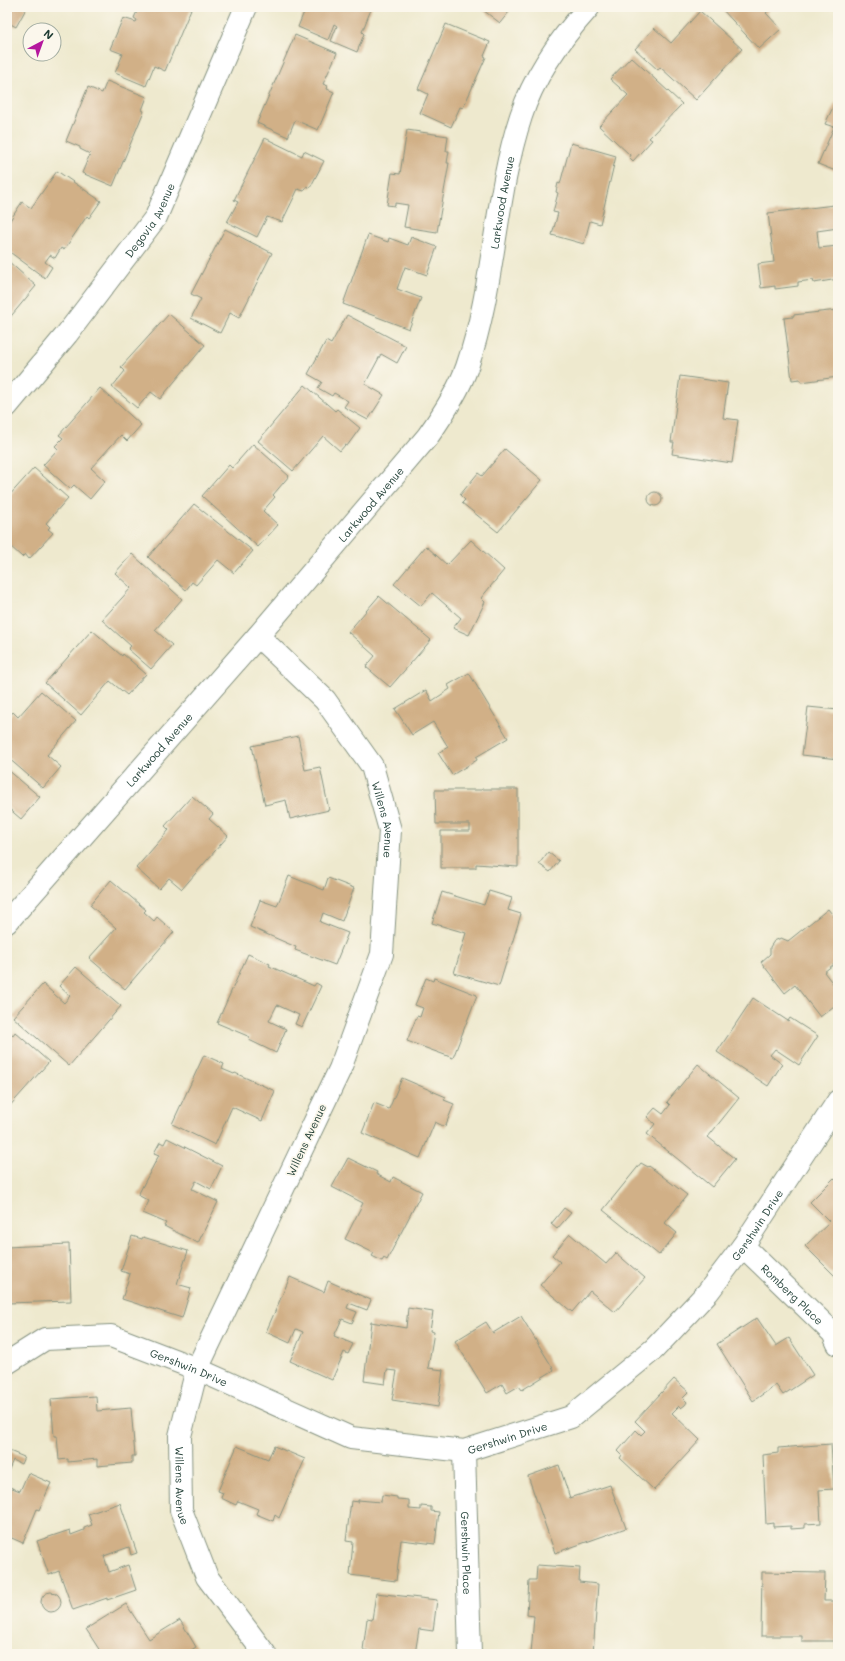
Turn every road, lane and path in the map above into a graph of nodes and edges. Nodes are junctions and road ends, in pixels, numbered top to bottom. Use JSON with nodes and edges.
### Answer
{"nodes":[{"id":1,"x":246,"y":7,"type":"edge"},
{"id":2,"x":589,"y":7,"type":"edge"},
{"id":3,"x":7,"y":406,"type":"edge"},
{"id":4,"x":258,"y":636,"type":"junction"},
{"id":5,"x":7,"y":922,"type":"edge"},
{"id":6,"x":838,"y":1101,"type":"edge"},
{"id":7,"x":743,"y":1246,"type":"junction"},
{"id":8,"x":838,"y":1344,"type":"edge"},
{"id":9,"x":7,"y":1363,"type":"edge"},
{"id":10,"x":197,"y":1369,"type":"junction"},
{"id":11,"x":464,"y":1451,"type":"junction"},
{"id":12,"x":265,"y":1654,"type":"edge"},
{"id":13,"x":470,"y":1654,"type":"edge"}],
"edges":[{"from":1,"to":3,"type":"street","name":"Degovia Avenue"},
{"from":2,"to":4,"type":"street","name":"Larkwood Avenue"},
{"from":4,"to":5,"type":"street","name":"Larkwood Avenue"},
{"from":4,"to":10,"type":"street","name":"Willens Avenue"},
{"from":6,"to":7,"type":"street","name":"Gershwin Drive"},
{"from":7,"to":8,"type":"street","name":"Romberg Place"},
{"from":7,"to":11,"type":"street","name":"Gershwin Drive"},
{"from":9,"to":10,"type":"street","name":"Gershwin Drive"},
{"from":10,"to":11,"type":"street","name":"Gershwin Drive"},
{"from":10,"to":12,"type":"street","name":"Willens Avenue"},
{"from":11,"to":13,"type":"street","name":"Gershwin Place"}]}
